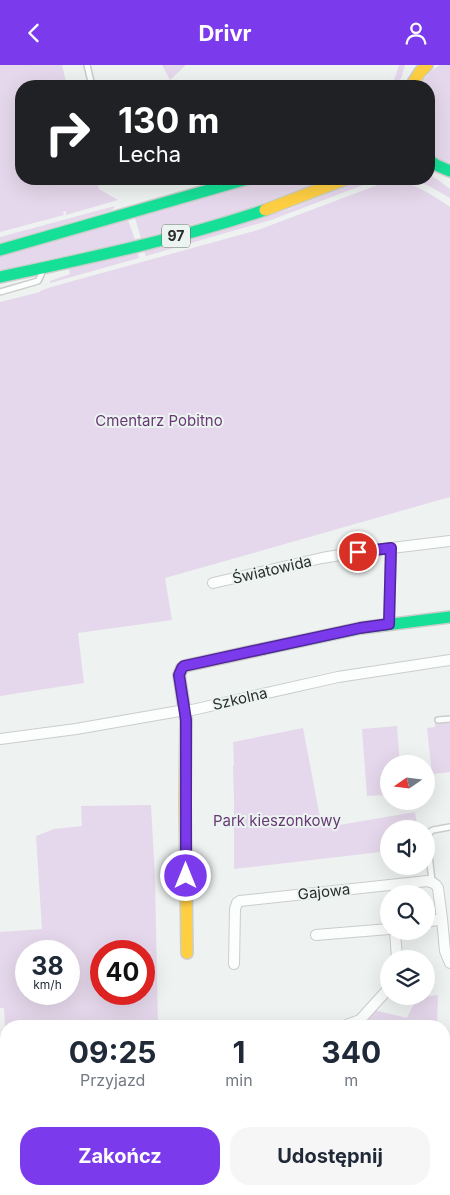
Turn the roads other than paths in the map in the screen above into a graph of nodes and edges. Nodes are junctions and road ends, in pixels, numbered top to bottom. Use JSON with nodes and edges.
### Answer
{"nodes":[{"id":1,"x":87,"y":65,"type":"edge"},
{"id":2,"x":414,"y":65,"type":"edge"},
{"id":3,"x":427,"y":65,"type":"edge"},
{"id":4,"x":91,"y":80,"type":"edge"},
{"id":5,"x":412,"y":80,"type":"edge"},
{"id":6,"x":414,"y":80,"type":"edge"},
{"id":7,"x":226,"y":185,"type":"edge"},
{"id":8,"x":331,"y":185,"type":"edge"},
{"id":9,"x":0,"y":250,"type":"edge"},
{"id":10,"x":42,"y":267,"type":"junction"},
{"id":11,"x":0,"y":277,"type":"edge"},
{"id":12,"x":0,"y":292,"type":"edge"},
{"id":13,"x":450,"y":541,"type":"edge"},
{"id":14,"x":391,"y":548,"type":"junction"},
{"id":15,"x":213,"y":583,"type":"dead end"},
{"id":16,"x":450,"y":617,"type":"edge"},
{"id":17,"x":389,"y":624,"type":"junction"},
{"id":18,"x":450,"y":660,"type":"edge"},
{"id":19,"x":185,"y":710,"type":"junction"},
{"id":20,"x":450,"y":719,"type":"edge"},
{"id":21,"x":438,"y":720,"type":"dead end"},
{"id":22,"x":0,"y":739,"type":"edge"},
{"id":23,"x":450,"y":827,"type":"edge"},
{"id":24,"x":432,"y":882,"type":"junction"},
{"id":25,"x":442,"y":919,"type":"junction"},
{"id":26,"x":435,"y":920,"type":"edge"},
{"id":27,"x":380,"y":930,"type":"edge"},
{"id":28,"x":316,"y":935,"type":"dead end"},
{"id":29,"x":187,"y":953,"type":"dead end"},
{"id":30,"x":450,"y":963,"type":"edge"},
{"id":31,"x":234,"y":964,"type":"dead end"},
{"id":32,"x":380,"y":998,"type":"edge"},
{"id":33,"x":360,"y":1020,"type":"edge"}],
"edges":[{"from":1,"to":4,"type":"lane"},
{"from":2,"to":5,"type":"main road"},
{"from":3,"to":6,"type":"main road"},
{"from":7,"to":9,"type":"main road","number":"97"},
{"from":8,"to":10,"type":"main road","number":"97"},
{"from":10,"to":11,"type":"main road","number":"97"},
{"from":10,"to":12,"type":"lane"},
{"from":13,"to":14,"type":"street","name":"Światowida"},
{"from":14,"to":15,"type":"street","name":"Światowida"},
{"from":14,"to":17,"type":"street"},
{"from":16,"to":17,"type":"main road"},
{"from":17,"to":19,"type":"main road"},
{"from":18,"to":19,"type":"street","name":"Szkolna"},
{"from":19,"to":22,"type":"street","name":"Szkolna"},
{"from":19,"to":29,"type":"main road"},
{"from":20,"to":21,"type":"lane"},
{"from":23,"to":24,"type":"lane"},
{"from":24,"to":25,"type":"street"},
{"from":24,"to":31,"type":"street","name":"Gajowa"},
{"from":25,"to":26,"type":"street"},
{"from":25,"to":30,"type":"street"},
{"from":27,"to":28,"type":"street"},
{"from":32,"to":33,"type":"street"}]}
